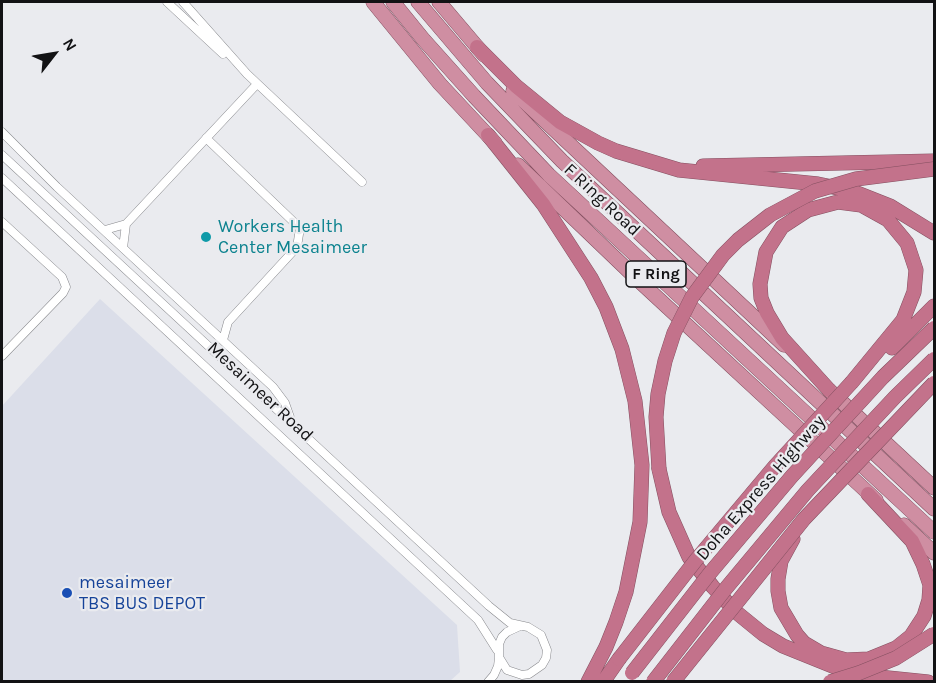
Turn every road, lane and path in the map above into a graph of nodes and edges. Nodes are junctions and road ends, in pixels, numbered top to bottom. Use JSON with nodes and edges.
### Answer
{"nodes":[{"id":1,"x":167,"y":2,"type":"edge"},
{"id":2,"x":183,"y":2,"type":"edge"},
{"id":3,"x":373,"y":2,"type":"edge"},
{"id":4,"x":393,"y":2,"type":"edge"},
{"id":5,"x":418,"y":2,"type":"edge"},
{"id":6,"x":439,"y":2,"type":"edge"},
{"id":7,"x":477,"y":47,"type":"junction"},
{"id":8,"x":247,"y":74,"type":"junction"},
{"id":9,"x":257,"y":84,"type":"junction"},
{"id":10,"x":2,"y":132,"type":"edge"},
{"id":11,"x":488,"y":135,"type":"junction"},
{"id":12,"x":206,"y":138,"type":"junction"},
{"id":13,"x":2,"y":155,"type":"edge"},
{"id":14,"x":633,"y":156,"type":"junction"},
{"id":15,"x":934,"y":164,"type":"edge"},
{"id":16,"x":2,"y":178,"type":"edge"},
{"id":17,"x":362,"y":182,"type":"dead end"},
{"id":18,"x":57,"y":187,"type":"junction"},
{"id":19,"x":70,"y":217,"type":"junction"},
{"id":20,"x":2,"y":222,"type":"edge"},
{"id":21,"x":126,"y":224,"type":"junction"},
{"id":22,"x":105,"y":230,"type":"junction"},
{"id":23,"x":934,"y":233,"type":"edge"},
{"id":24,"x":123,"y":248,"type":"junction"},
{"id":25,"x":118,"y":262,"type":"junction"},
{"id":26,"x":146,"y":269,"type":"junction"},
{"id":27,"x":934,"y":306,"type":"edge"},
{"id":28,"x":228,"y":322,"type":"junction"},
{"id":29,"x":209,"y":328,"type":"junction"},
{"id":30,"x":934,"y":328,"type":"edge"},
{"id":31,"x":223,"y":340,"type":"junction"},
{"id":32,"x":2,"y":356,"type":"edge"},
{"id":33,"x":934,"y":359,"type":"edge"},
{"id":34,"x":852,"y":382,"type":"junction"},
{"id":35,"x":934,"y":383,"type":"edge"},
{"id":36,"x":829,"y":390,"type":"junction"},
{"id":37,"x":292,"y":422,"type":"junction"},
{"id":38,"x":934,"y":488,"type":"edge"},
{"id":39,"x":868,"y":494,"type":"junction"},
{"id":40,"x":825,"y":496,"type":"junction"},
{"id":41,"x":934,"y":509,"type":"edge"},
{"id":42,"x":934,"y":532,"type":"edge"},
{"id":43,"x":934,"y":553,"type":"edge"},
{"id":44,"x":519,"y":626,"type":"junction"},
{"id":45,"x":934,"y":634,"type":"edge"},
{"id":46,"x":498,"y":654,"type":"junction"},
{"id":47,"x":522,"y":675,"type":"junction"},
{"id":48,"x":629,"y":677,"type":"edge"},
{"id":49,"x":488,"y":681,"type":"edge"},
{"id":50,"x":512,"y":681,"type":"edge"},
{"id":51,"x":588,"y":681,"type":"edge"},
{"id":52,"x":603,"y":681,"type":"edge"},
{"id":53,"x":653,"y":681,"type":"edge"},
{"id":54,"x":673,"y":681,"type":"edge"},
{"id":55,"x":830,"y":681,"type":"edge"},
{"id":56,"x":928,"y":681,"type":"edge"}],
"edges":[{"from":1,"to":8,"type":"street"},
{"from":2,"to":8,"type":"street"},
{"from":3,"to":11,"type":"highway"},
{"from":4,"to":42,"type":"highway","name":"F Ring Road","number":"F Ring"},
{"from":5,"to":41,"type":"highway","name":"F Ring Road","number":"F Ring"},
{"from":6,"to":7,"type":"highway"},
{"from":7,"to":14,"type":"highway"},
{"from":7,"to":36,"type":"highway"},
{"from":8,"to":9,"type":"street"},
{"from":9,"to":12,"type":"street"},
{"from":9,"to":17,"type":"street"},
{"from":10,"to":18,"type":"street"},
{"from":11,"to":39,"type":"highway"},
{"from":11,"to":51,"type":"highway"},
{"from":12,"to":21,"type":"street"},
{"from":12,"to":28,"type":"street"},
{"from":13,"to":19,"type":"street","name":"Mesaimeer Road"},
{"from":14,"to":15,"type":"highway"},
{"from":14,"to":23,"type":"highway"},
{"from":15,"to":56,"type":"highway","bridge":true},
{"from":16,"to":46,"type":"street","name":"Mesaimeer Road"},
{"from":18,"to":19,"type":"street"},
{"from":18,"to":22,"type":"street"},
{"from":19,"to":25,"type":"street","name":"Mesaimeer Road"},
{"from":20,"to":32,"type":"street"},
{"from":21,"to":22,"type":"street"},
{"from":21,"to":24,"type":"street"},
{"from":22,"to":24,"type":"street"},
{"from":24,"to":26,"type":"street"},
{"from":25,"to":26,"type":"street"},
{"from":25,"to":37,"type":"street","name":"Mesaimeer Road"},
{"from":26,"to":29,"type":"street"},
{"from":27,"to":34,"type":"highway"},
{"from":28,"to":29,"type":"street"},
{"from":28,"to":31,"type":"street"},
{"from":29,"to":31,"type":"street"},
{"from":30,"to":48,"type":"highway","name":"Doha Express Highway","bridge":true},
{"from":31,"to":37,"type":"street"},
{"from":33,"to":53,"type":"highway","name":"Doha Express Highway","bridge":true},
{"from":34,"to":36,"type":"highway"},
{"from":34,"to":52,"type":"highway","bridge":true},
{"from":35,"to":40,"type":"highway","bridge":true},
{"from":36,"to":38,"type":"highway"},
{"from":37,"to":44,"type":"street","name":"Mesaimeer Road"},
{"from":39,"to":40,"type":"highway","bridge":true},
{"from":39,"to":43,"type":"highway"},
{"from":40,"to":54,"type":"highway","bridge":true},
{"from":44,"to":46,"type":"street"},
{"from":44,"to":47,"type":"street"},
{"from":45,"to":55,"type":"highway","bridge":true},
{"from":46,"to":47,"type":"street"},
{"from":46,"to":49,"type":"street"},
{"from":47,"to":50,"type":"street"}]}
